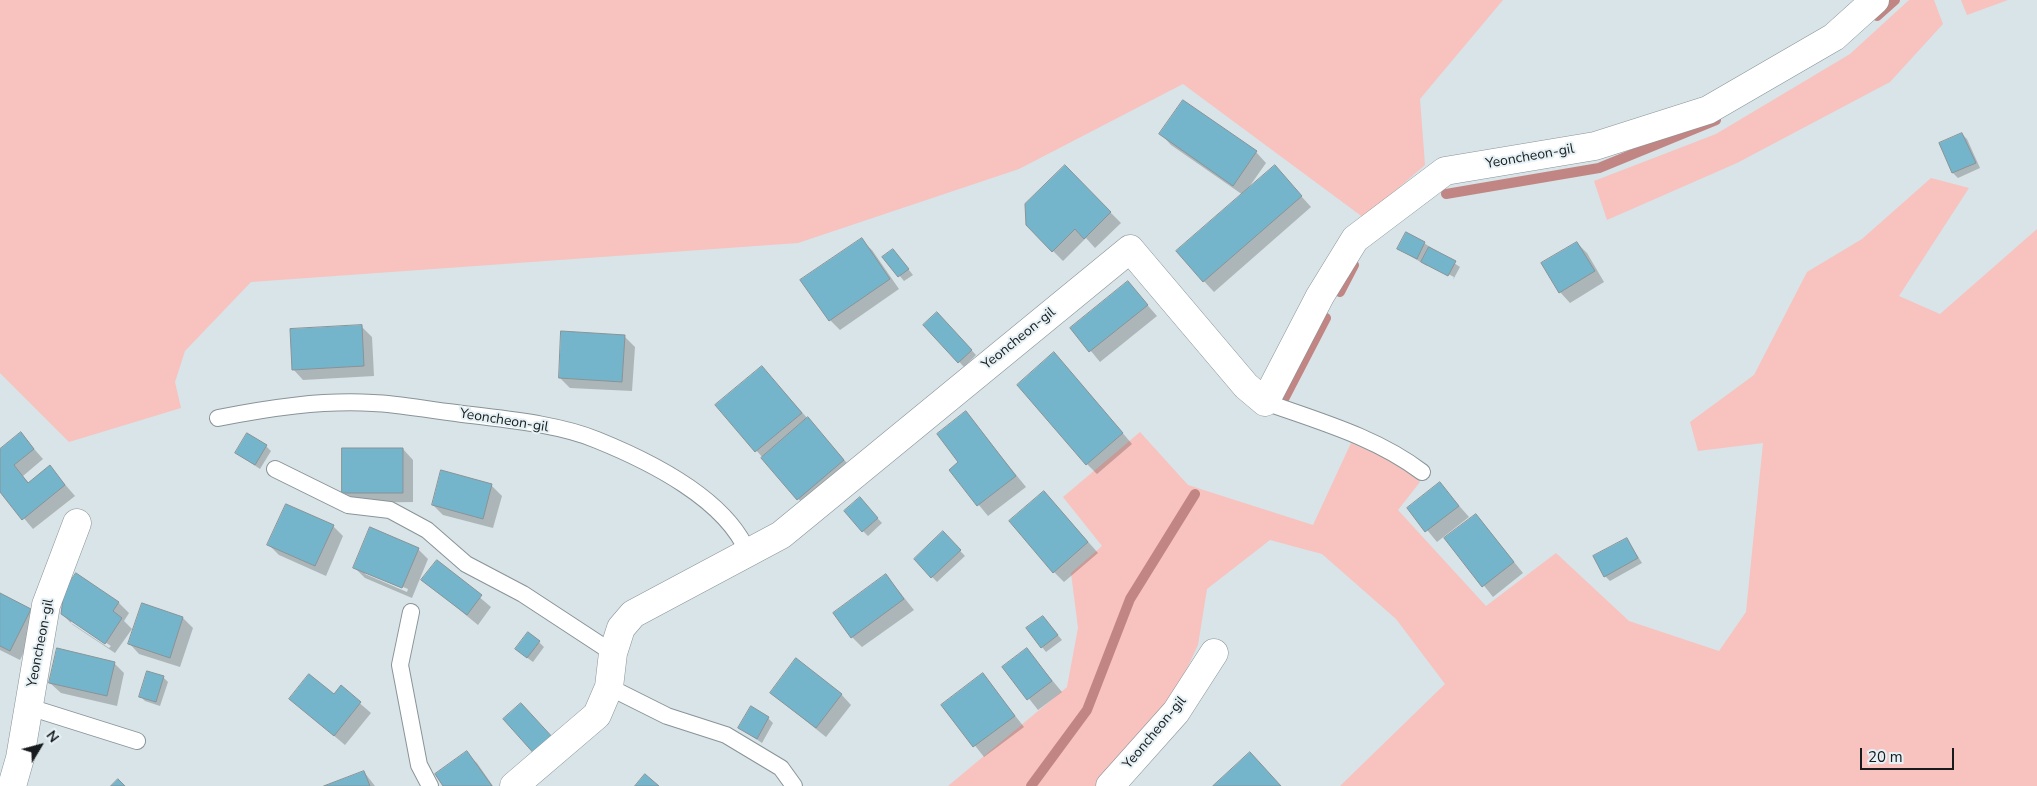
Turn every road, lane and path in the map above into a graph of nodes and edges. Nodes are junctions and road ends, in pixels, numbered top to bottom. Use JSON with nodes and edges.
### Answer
{"nodes":[{"id":1,"x":1875,"y":0,"type":"edge"},
{"id":2,"x":1264,"y":402,"type":"junction"},
{"id":3,"x":218,"y":418,"type":"dead end"},
{"id":4,"x":275,"y":469,"type":"dead end"},
{"id":5,"x":1422,"y":472,"type":"dead end"},
{"id":6,"x":77,"y":524,"type":"dead end"},
{"id":7,"x":748,"y":553,"type":"junction"},
{"id":8,"x":411,"y":612,"type":"dead end"},
{"id":9,"x":1214,"y":652,"type":"dead end"},
{"id":10,"x":613,"y":653,"type":"junction"},
{"id":11,"x":609,"y":688,"type":"junction"},
{"id":12,"x":29,"y":707,"type":"junction"},
{"id":13,"x":137,"y":741,"type":"dead end"},
{"id":14,"x":12,"y":786,"type":"edge"},
{"id":15,"x":430,"y":786,"type":"edge"},
{"id":16,"x":514,"y":786,"type":"edge"},
{"id":17,"x":794,"y":786,"type":"edge"},
{"id":18,"x":1110,"y":786,"type":"edge"}],
"edges":[{"from":1,"to":2,"type":"street","name":"Yeoncheon-gil"},
{"from":2,"to":5,"type":"lane","name":"Yeoncheon-gil"},
{"from":2,"to":7,"type":"street","name":"Yeoncheon-gil"},
{"from":3,"to":7,"type":"lane","name":"Yeoncheon-gil"},
{"from":4,"to":10,"type":"lane"},
{"from":6,"to":12,"type":"street","name":"Yeoncheon-gil"},
{"from":7,"to":10,"type":"street","name":"Yeoncheon-gil"},
{"from":8,"to":15,"type":"lane"},
{"from":9,"to":18,"type":"street","name":"Yeoncheon-gil"},
{"from":10,"to":11,"type":"street","name":"Yeoncheon-gil"},
{"from":11,"to":16,"type":"street","name":"Yeoncheon-gil"},
{"from":11,"to":17,"type":"lane"},
{"from":12,"to":13,"type":"lane","name":"Yeoncheon-gil"},
{"from":12,"to":14,"type":"street","name":"Yeoncheon-gil"}]}
